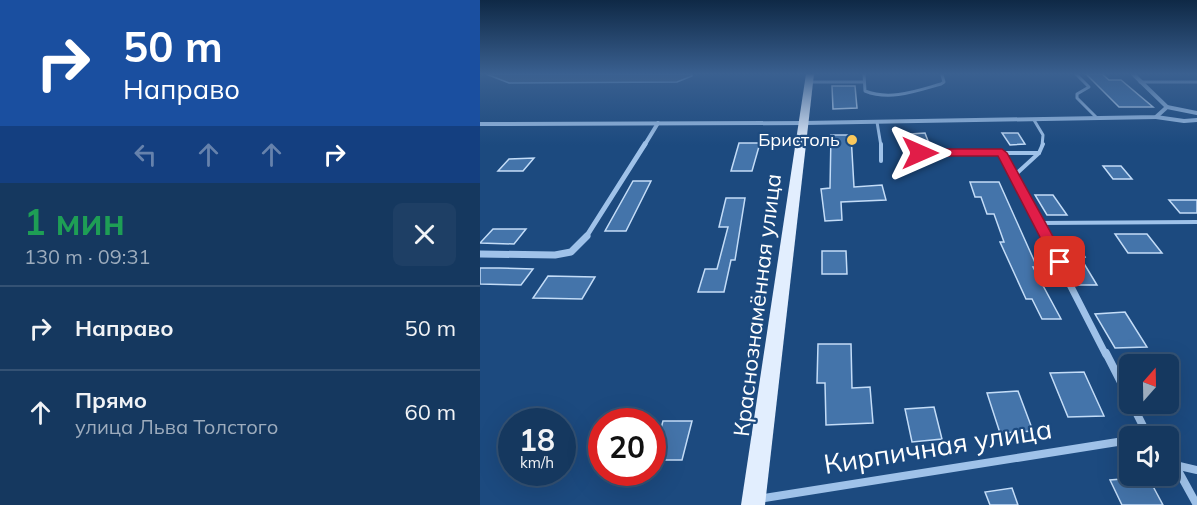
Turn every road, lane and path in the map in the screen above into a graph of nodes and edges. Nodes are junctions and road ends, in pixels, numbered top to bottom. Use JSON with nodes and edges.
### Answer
{"nodes":[{"id":1,"x":807,"y":98,"type":"edge"},
{"id":2,"x":1077,"y":98,"type":"edge"},
{"id":3,"x":1157,"y":98,"type":"edge"},
{"id":4,"x":1167,"y":107,"type":"junction"},
{"id":5,"x":1195,"y":113,"type":"edge"},
{"id":6,"x":1156,"y":117,"type":"junction"},
{"id":7,"x":1097,"y":118,"type":"junction"},
{"id":8,"x":1034,"y":120,"type":"junction"},
{"id":9,"x":1197,"y":120,"type":"edge"},
{"id":10,"x":877,"y":122,"type":"junction"},
{"id":11,"x":658,"y":123,"type":"junction"},
{"id":12,"x":804,"y":123,"type":"junction"},
{"id":13,"x":480,"y":124,"type":"edge"},
{"id":14,"x":920,"y":153,"type":"dead end"},
{"id":15,"x":1002,"y":153,"type":"junction"},
{"id":16,"x":1039,"y":153,"type":"junction"},
{"id":17,"x":881,"y":161,"type":"dead end"},
{"id":18,"x":1015,"y":175,"type":"junction"},
{"id":19,"x":1197,"y":222,"type":"edge"},
{"id":20,"x":1040,"y":223,"type":"junction"},
{"id":21,"x":480,"y":254,"type":"edge"},
{"id":22,"x":1119,"y":379,"type":"edge"},
{"id":23,"x":1119,"y":442,"type":"edge"},
{"id":24,"x":1179,"y":464,"type":"edge"},
{"id":25,"x":1197,"y":470,"type":"edge"},
{"id":26,"x":1179,"y":473,"type":"edge"},
{"id":27,"x":754,"y":502,"type":"edge"},
{"id":28,"x":1197,"y":505,"type":"edge"}],
"edges":[{"from":1,"to":12,"type":"main road","name":"Краснознамённая улица"},
{"from":2,"to":7,"type":"lane"},
{"from":3,"to":4,"type":"street"},
{"from":4,"to":5,"type":"street"},
{"from":4,"to":6,"type":"street"},
{"from":5,"to":9,"type":"street"},
{"from":6,"to":7,"type":"street"},
{"from":6,"to":9,"type":"street"},
{"from":7,"to":8,"type":"street"},
{"from":8,"to":10,"type":"street"},
{"from":8,"to":16,"type":"lane"},
{"from":10,"to":12,"type":"street"},
{"from":10,"to":17,"type":"lane"},
{"from":11,"to":12,"type":"street"},
{"from":11,"to":13,"type":"street"},
{"from":11,"to":21,"type":"street"},
{"from":12,"to":27,"type":"main road","name":"Краснознамённая улица"},
{"from":14,"to":15,"type":"lane"},
{"from":15,"to":16,"type":"lane"},
{"from":15,"to":18,"type":"street"},
{"from":16,"to":18,"type":"lane"},
{"from":18,"to":20,"type":"street"},
{"from":19,"to":20,"type":"lane"},
{"from":20,"to":22,"type":"street"},
{"from":23,"to":27,"type":"street","name":"Кирпичная улица"},
{"from":24,"to":25,"type":"street"},
{"from":26,"to":28,"type":"street"}]}
